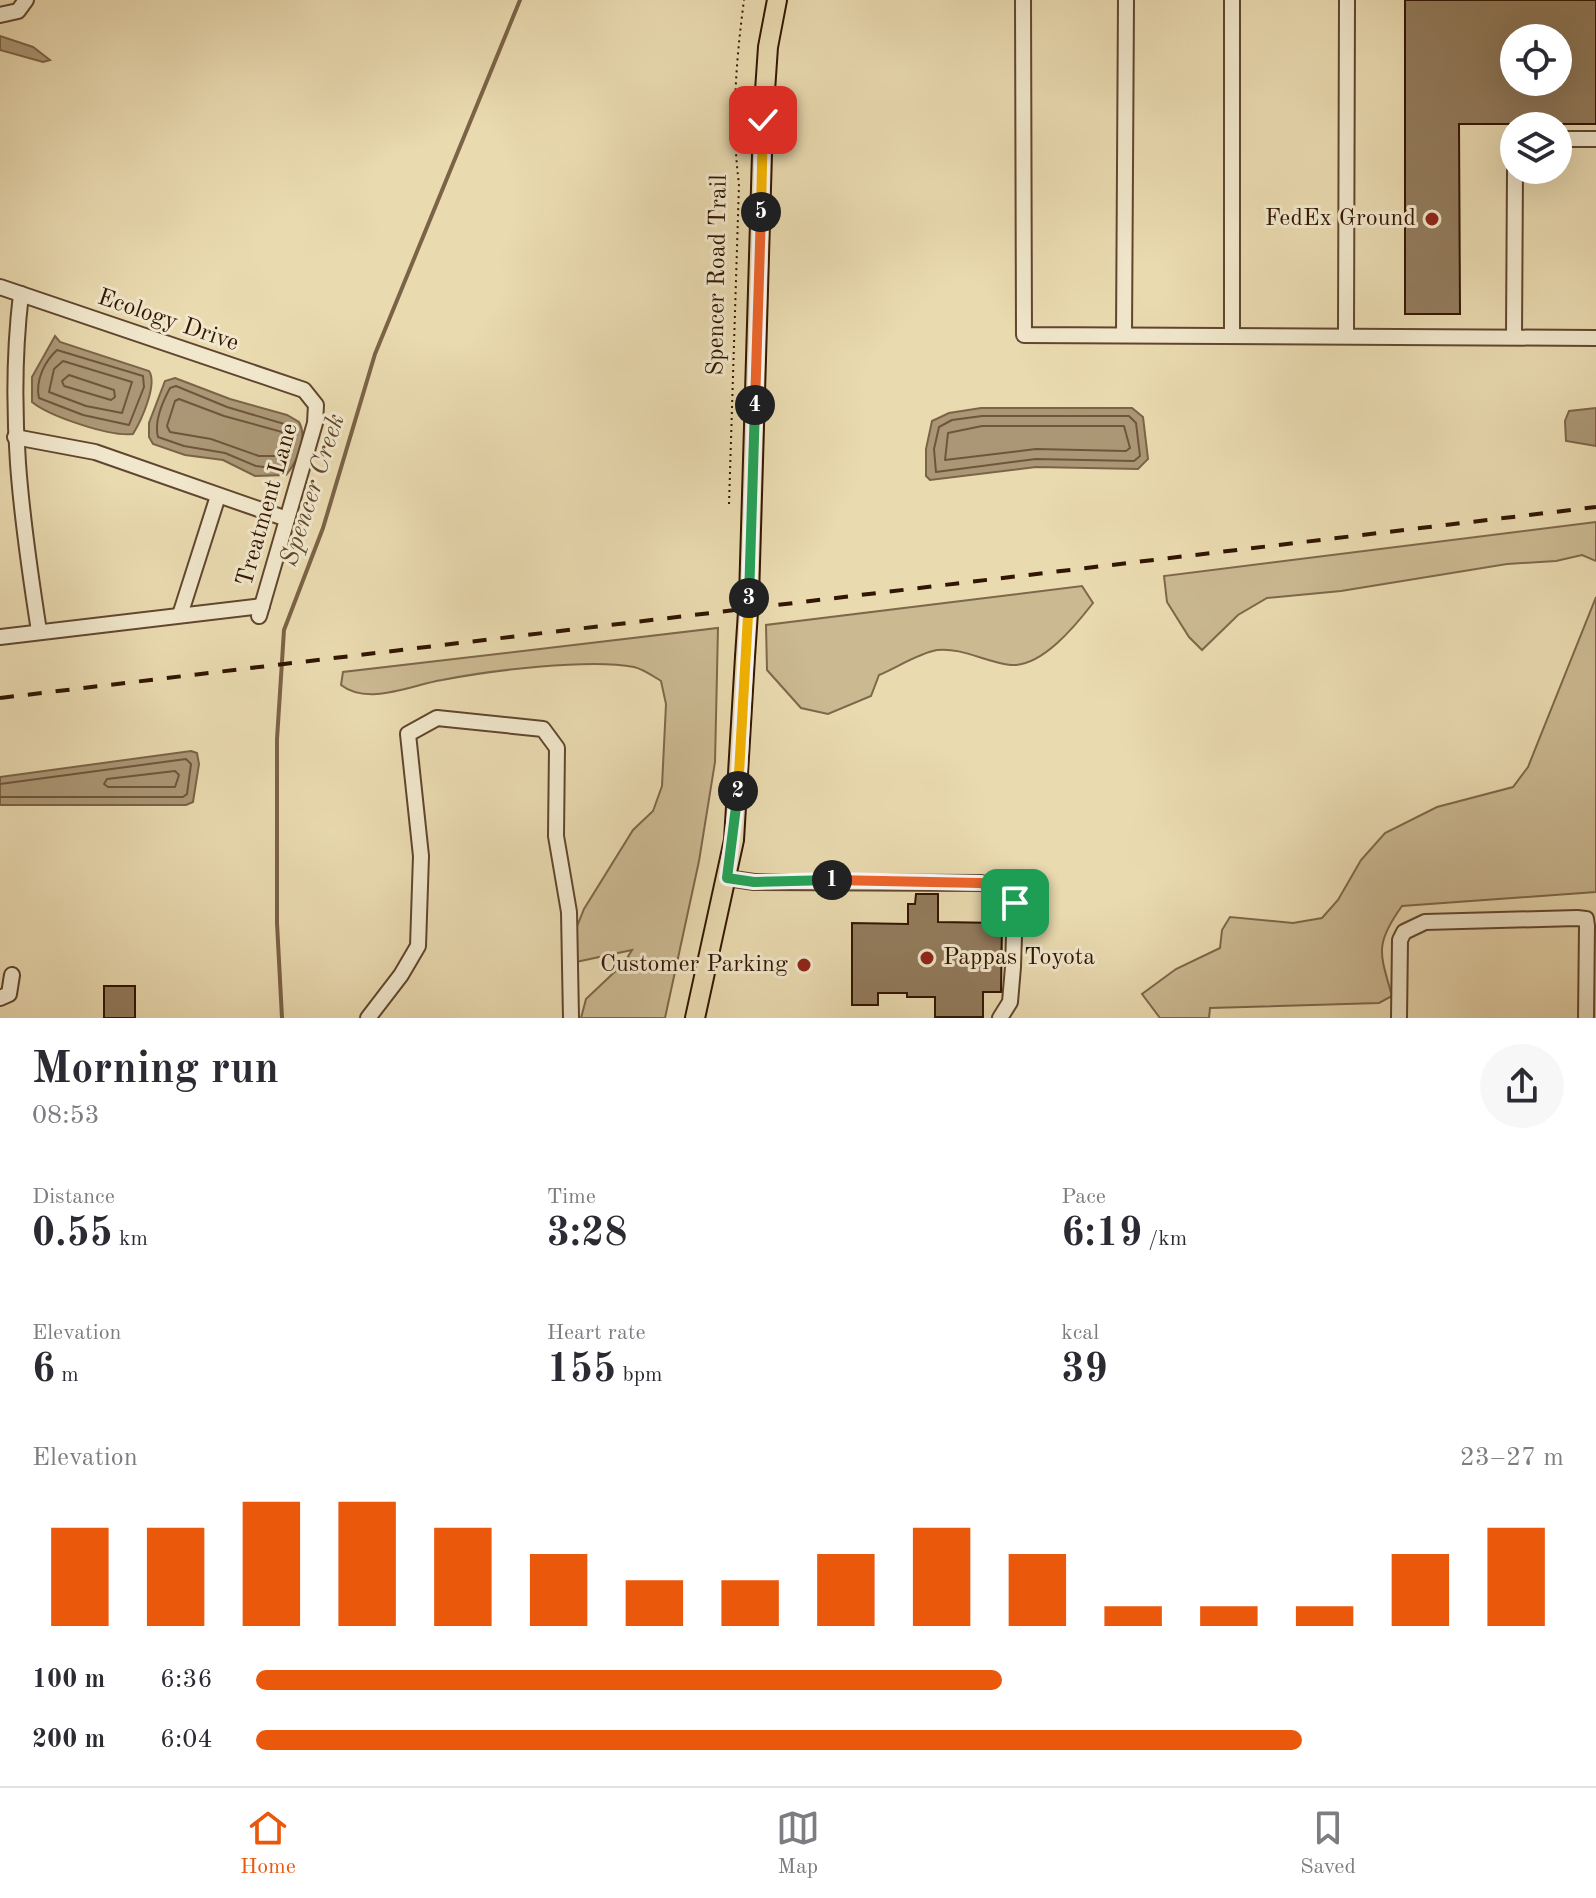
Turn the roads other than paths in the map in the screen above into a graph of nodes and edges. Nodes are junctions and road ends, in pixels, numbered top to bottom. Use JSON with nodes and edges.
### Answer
{"nodes":[{"id":1,"x":26,"y":0,"type":"edge"},
{"id":2,"x":777,"y":0,"type":"edge"},
{"id":3,"x":1023,"y":0,"type":"edge"},
{"id":4,"x":1126,"y":0,"type":"edge"},
{"id":5,"x":1232,"y":0,"type":"edge"},
{"id":6,"x":1347,"y":0,"type":"edge"},
{"id":7,"x":0,"y":15,"type":"edge"},
{"id":8,"x":1572,"y":139,"type":"edge"},
{"id":9,"x":1596,"y":139,"type":"edge"},
{"id":10,"x":1515,"y":184,"type":"edge"},
{"id":11,"x":0,"y":287,"type":"edge"},
{"id":12,"x":21,"y":294,"type":"junction"},
{"id":13,"x":1346,"y":334,"type":"junction"},
{"id":14,"x":1124,"y":335,"type":"junction"},
{"id":15,"x":1232,"y":335,"type":"junction"},
{"id":16,"x":1514,"y":336,"type":"junction"},
{"id":17,"x":1596,"y":338,"type":"edge"},
{"id":18,"x":316,"y":405,"type":"joint"},
{"id":19,"x":15,"y":437,"type":"junction"},
{"id":20,"x":218,"y":496,"type":"junction"},
{"id":21,"x":287,"y":519,"type":"junction"},
{"id":22,"x":180,"y":615,"type":"junction"},
{"id":23,"x":39,"y":631,"type":"junction"},
{"id":24,"x":0,"y":637,"type":"edge"},
{"id":25,"x":727,"y":878,"type":"junction"},
{"id":26,"x":12,"y":975,"type":"dead end"},
{"id":27,"x":0,"y":998,"type":"edge"},
{"id":28,"x":368,"y":1018,"type":"edge"},
{"id":29,"x":571,"y":1018,"type":"edge"},
{"id":30,"x":695,"y":1018,"type":"edge"},
{"id":31,"x":1000,"y":1018,"type":"edge"},
{"id":32,"x":1399,"y":1018,"type":"edge"},
{"id":33,"x":1586,"y":1018,"type":"edge"}],
"edges":[{"from":1,"to":7,"type":"lane"},
{"from":2,"to":25,"type":"main road","bridge":true},
{"from":3,"to":14,"type":"lane"},
{"from":4,"to":14,"type":"lane"},
{"from":5,"to":15,"type":"lane"},
{"from":6,"to":13,"type":"lane"},
{"from":8,"to":9,"type":"lane"},
{"from":10,"to":16,"type":"lane"},
{"from":11,"to":12,"type":"lane","name":"Ecology Drive"},
{"from":12,"to":18,"type":"lane","name":"Ecology Drive"},
{"from":12,"to":19,"type":"lane"},
{"from":13,"to":15,"type":"lane"},
{"from":13,"to":16,"type":"lane"},
{"from":14,"to":15,"type":"lane"},
{"from":16,"to":17,"type":"lane"},
{"from":18,"to":21,"type":"lane","name":"Treatment Lane"},
{"from":19,"to":20,"type":"lane"},
{"from":19,"to":23,"type":"lane"},
{"from":20,"to":21,"type":"lane"},
{"from":20,"to":22,"type":"lane"},
{"from":21,"to":22,"type":"lane","name":"Treatment Lane"},
{"from":22,"to":23,"type":"lane"},
{"from":23,"to":24,"type":"lane"},
{"from":25,"to":30,"type":"main road"},
{"from":25,"to":31,"type":"lane"},
{"from":26,"to":27,"type":"lane"},
{"from":28,"to":29,"type":"lane"},
{"from":32,"to":33,"type":"lane"}]}
